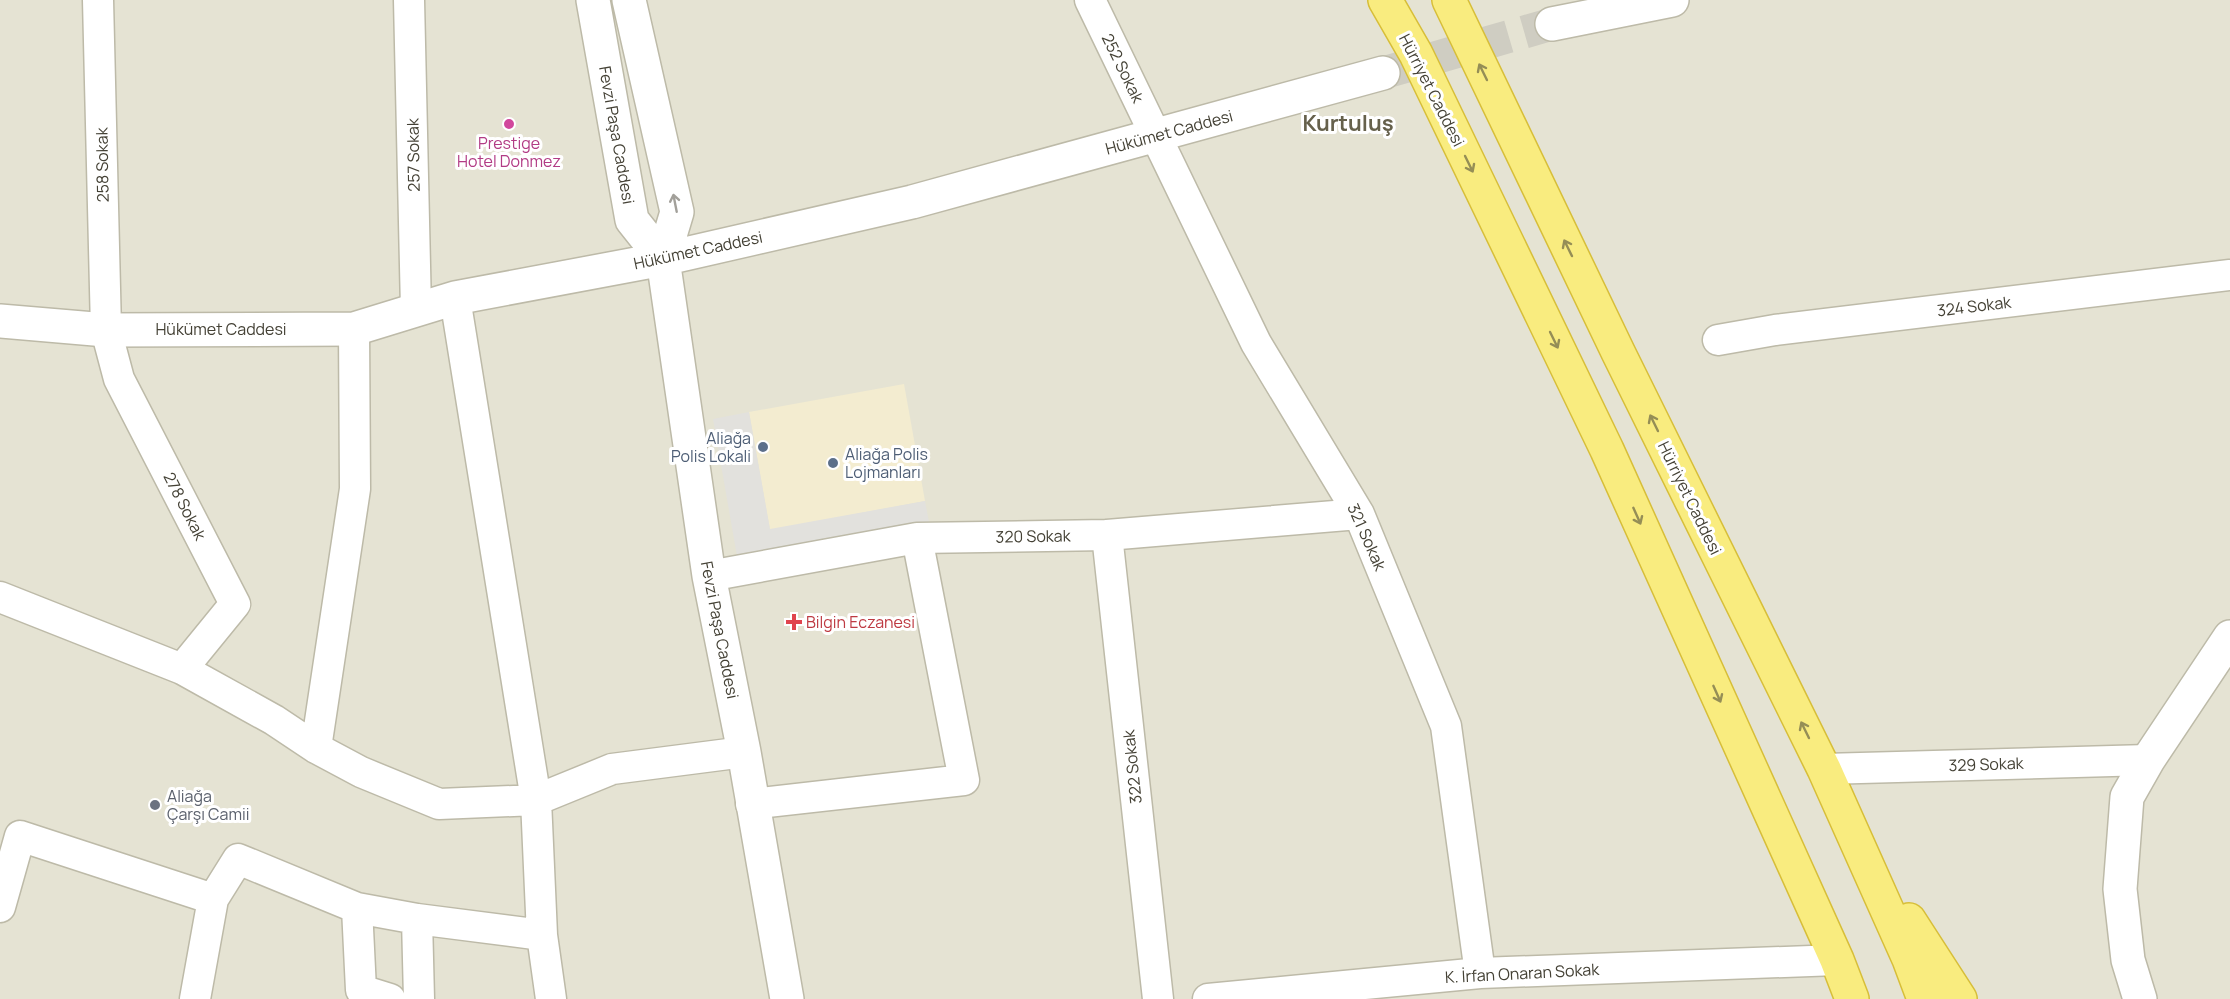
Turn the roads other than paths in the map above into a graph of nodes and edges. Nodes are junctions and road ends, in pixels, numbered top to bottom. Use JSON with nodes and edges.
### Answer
{"nodes":[{"id":1,"x":98,"y":0,"type":"edge"},
{"id":2,"x":409,"y":0,"type":"edge"},
{"id":3,"x":593,"y":0,"type":"edge"},
{"id":4,"x":629,"y":0,"type":"edge"},
{"id":5,"x":1089,"y":0,"type":"edge"},
{"id":6,"x":1385,"y":0,"type":"edge"},
{"id":7,"x":1449,"y":0,"type":"edge"},
{"id":8,"x":1672,"y":0,"type":"edge"},
{"id":9,"x":1552,"y":24,"type":"tunnel mouth"},
{"id":10,"x":1383,"y":73,"type":"tunnel mouth"},
{"id":11,"x":1156,"y":136,"type":"junction"},
{"id":12,"x":663,"y":259,"type":"junction"},
{"id":13,"x":2230,"y":275,"type":"edge"},
{"id":14,"x":455,"y":298,"type":"junction"},
{"id":15,"x":416,"y":310,"type":"junction"},
{"id":16,"x":0,"y":321,"type":"edge"},
{"id":17,"x":354,"y":329,"type":"junction"},
{"id":18,"x":106,"y":330,"type":"junction"},
{"id":19,"x":1718,"y":340,"type":"dead end"},
{"id":20,"x":1359,"y":514,"type":"junction"},
{"id":21,"x":1107,"y":535,"type":"junction"},
{"id":22,"x":917,"y":538,"type":"junction"},
{"id":23,"x":709,"y":576,"type":"junction"},
{"id":24,"x":0,"y":597,"type":"edge"},
{"id":25,"x":2230,"y":637,"type":"edge"},
{"id":26,"x":182,"y":669,"type":"junction"},
{"id":27,"x":316,"y":748,"type":"junction"},
{"id":28,"x":744,"y":752,"type":"junction"},
{"id":29,"x":2148,"y":760,"type":"junction"},
{"id":30,"x":1824,"y":769,"type":"junction"},
{"id":31,"x":536,"y":800,"type":"junction"},
{"id":32,"x":751,"y":804,"type":"junction"},
{"id":33,"x":1856,"y":840,"type":"junction"},
{"id":34,"x":213,"y":899,"type":"junction"},
{"id":35,"x":0,"y":907,"type":"edge"},
{"id":36,"x":357,"y":908,"type":"junction"},
{"id":37,"x":417,"y":919,"type":"junction"},
{"id":38,"x":542,"y":935,"type":"junction"},
{"id":39,"x":1837,"y":960,"type":"junction"},
{"id":40,"x":1480,"y":973,"type":"junction"},
{"id":41,"x":359,"y":994,"type":"edge"},
{"id":42,"x":195,"y":999,"type":"edge"},
{"id":43,"x":390,"y":999,"type":"edge"},
{"id":44,"x":419,"y":999,"type":"edge"},
{"id":45,"x":551,"y":999,"type":"edge"},
{"id":46,"x":787,"y":999,"type":"edge"},
{"id":47,"x":1158,"y":999,"type":"edge"},
{"id":48,"x":1208,"y":999,"type":"edge"},
{"id":49,"x":1852,"y":999,"type":"edge"},
{"id":50,"x":1924,"y":999,"type":"edge"},
{"id":51,"x":1960,"y":999,"type":"edge"},
{"id":52,"x":2140,"y":999,"type":"edge"}],
"edges":[{"from":1,"to":18,"type":"street","name":"258 Sokak"},
{"from":2,"to":15,"type":"street","name":"257 Sokak"},
{"from":3,"to":12,"type":"street","name":"Fevzi Paşa Caddesi"},
{"from":12,"to":4,"type":"street","name":"Fevzi Paşa Caddesi","one_way":true},
{"from":5,"to":11,"type":"street","name":"252 Sokak"},
{"from":6,"to":39,"type":"highway","name":"Hürriyet Caddesi","one_way":true},
{"from":30,"to":7,"type":"highway","name":"Hürriyet Caddesi","one_way":true},
{"from":8,"to":9,"type":"street"},
{"from":10,"to":11,"type":"street","name":"Hükümet Caddesi"},
{"from":11,"to":12,"type":"street","name":"Hükümet Caddesi"},
{"from":11,"to":20,"type":"street","name":"321 Sokak"},
{"from":12,"to":14,"type":"street","name":"Hükümet Caddesi"},
{"from":12,"to":23,"type":"street","name":"Fevzi Paşa Caddesi"},
{"from":13,"to":19,"type":"street","name":"324 Sokak"},
{"from":14,"to":15,"type":"street","name":"Hükümet Caddesi"},
{"from":14,"to":31,"type":"street"},
{"from":15,"to":17,"type":"street","name":"Hükümet Caddesi"},
{"from":16,"to":18,"type":"street","name":"Hükümet Caddesi"},
{"from":17,"to":18,"type":"street","name":"Hükümet Caddesi"},
{"from":17,"to":27,"type":"street"},
{"from":18,"to":26,"type":"street","name":"278 Sokak"},
{"from":20,"to":21,"type":"street","name":"320 Sokak"},
{"from":20,"to":40,"type":"street","name":"321 Sokak"},
{"from":21,"to":22,"type":"street","name":"320 Sokak"},
{"from":21,"to":47,"type":"street","name":"322 Sokak"},
{"from":22,"to":23,"type":"street","name":"320 Sokak"},
{"from":22,"to":32,"type":"street"},
{"from":23,"to":28,"type":"street","name":"Fevzi Paşa Caddesi"},
{"from":24,"to":26,"type":"street"},
{"from":25,"to":29,"type":"street"},
{"from":26,"to":27,"type":"street"},
{"from":27,"to":31,"type":"street"},
{"from":28,"to":31,"type":"street"},
{"from":28,"to":32,"type":"street","name":"Fevzi Paşa Caddesi"},
{"from":29,"to":30,"type":"street","name":"329 Sokak"},
{"from":29,"to":52,"type":"street"},
{"from":30,"to":33,"type":"highway","name":"Hürriyet Caddesi"},
{"from":31,"to":38,"type":"street"},
{"from":32,"to":46,"type":"street","name":"Fevzi Paşa Caddesi"},
{"from":33,"to":50,"type":"highway","name":"Hürriyet Caddesi"},
{"from":33,"to":51,"type":"highway"},
{"from":34,"to":35,"type":"street"},
{"from":34,"to":36,"type":"street"},
{"from":34,"to":42,"type":"street"},
{"from":36,"to":37,"type":"street"},
{"from":36,"to":41,"type":"street"},
{"from":37,"to":38,"type":"street"},
{"from":37,"to":44,"type":"street"},
{"from":38,"to":45,"type":"street"},
{"from":39,"to":40,"type":"street","name":"K. İrfan Onaran Sokak"},
{"from":39,"to":49,"type":"highway","name":"Hürriyet Caddesi"},
{"from":40,"to":48,"type":"street","name":"K. İrfan Onaran Sokak"},
{"from":41,"to":43,"type":"street"}]}
